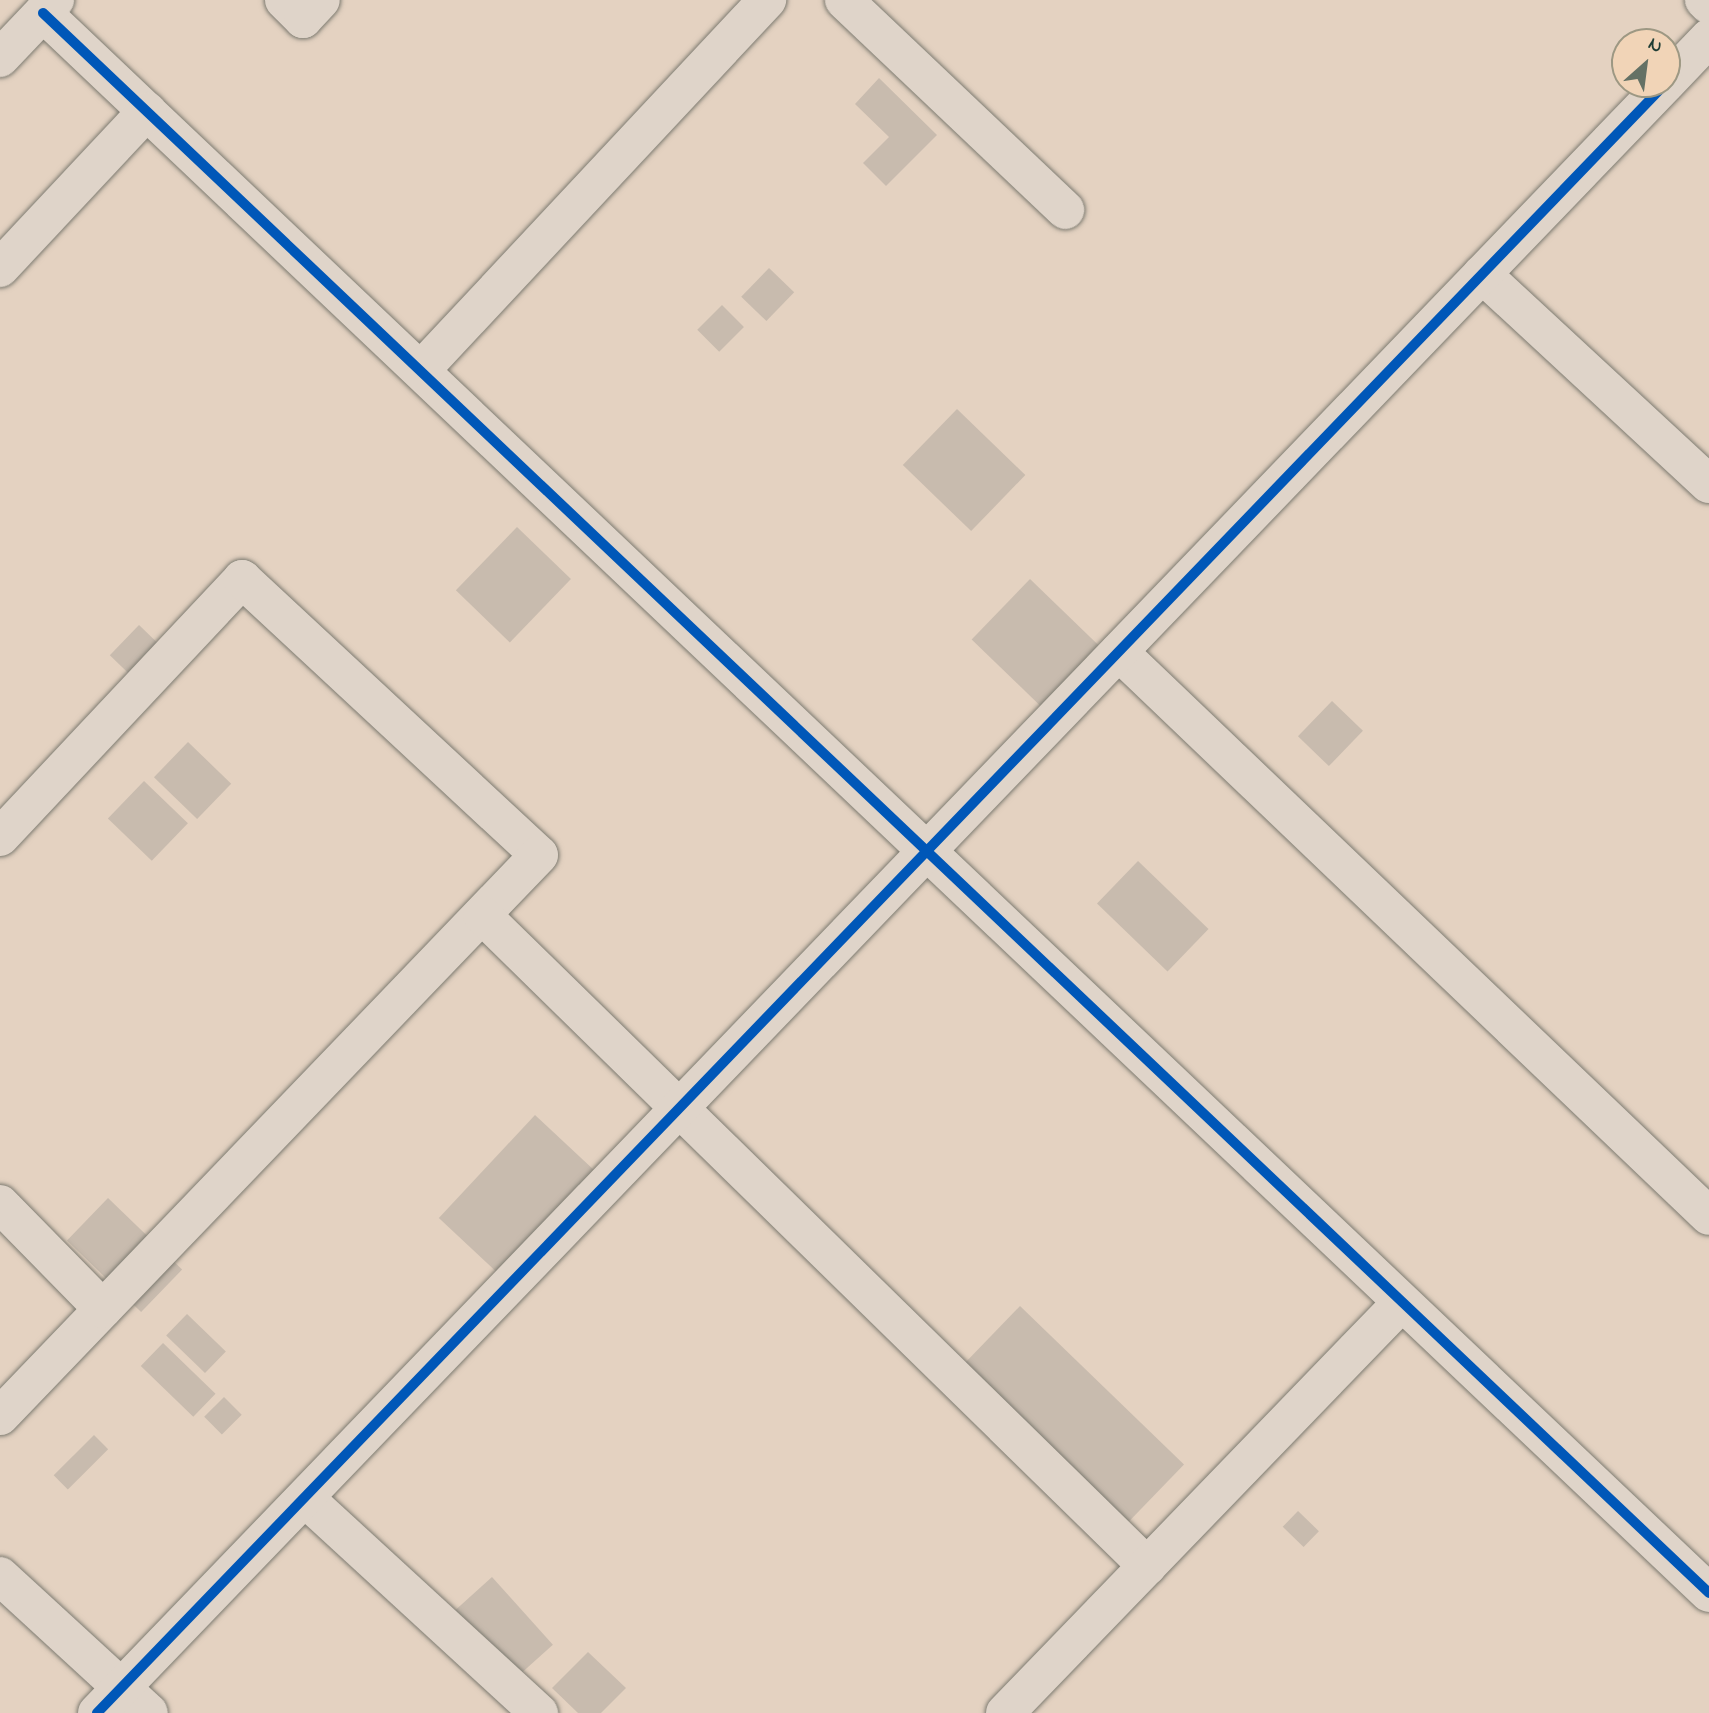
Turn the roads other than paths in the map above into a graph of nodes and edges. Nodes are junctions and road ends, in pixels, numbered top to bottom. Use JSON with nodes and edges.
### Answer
{"nodes":[{"id":1,"x":284,"y":0,"type":"edge"},
{"id":2,"x":321,"y":0,"type":"edge"},
{"id":3,"x":767,"y":0,"type":"edge"},
{"id":4,"x":844,"y":0,"type":"edge"},
{"id":5,"x":1704,"y":0,"type":"edge"},
{"id":6,"x":1709,"y":5,"type":"edge"},
{"id":7,"x":49,"y":7,"type":"edge"},
{"id":8,"x":1709,"y":38,"type":"edge"},
{"id":9,"x":0,"y":58,"type":"edge"},
{"id":10,"x":1681,"y":67,"type":"edge"},
{"id":11,"x":1652,"y":98,"type":"edge"},
{"id":12,"x":147,"y":111,"type":"junction"},
{"id":13,"x":1065,"y":210,"type":"dead end"},
{"id":14,"x":0,"y":268,"type":"edge"},
{"id":15,"x":1482,"y":274,"type":"junction"},
{"id":16,"x":421,"y":370,"type":"junction"},
{"id":17,"x":1709,"y":484,"type":"edge"},
{"id":18,"x":1119,"y":652,"type":"junction"},
{"id":19,"x":0,"y":837,"type":"edge"},
{"id":20,"x":926,"y":851,"type":"junction"},
{"id":21,"x":482,"y":915,"type":"junction"},
{"id":22,"x":679,"y":1109,"type":"junction"},
{"id":23,"x":0,"y":1204,"type":"edge"},
{"id":24,"x":1709,"y":1216,"type":"edge"},
{"id":25,"x":1402,"y":1302,"type":"junction"},
{"id":26,"x":103,"y":1309,"type":"junction"},
{"id":27,"x":0,"y":1416,"type":"edge"},
{"id":28,"x":305,"y":1497,"type":"junction"},
{"id":29,"x":1147,"y":1566,"type":"junction"},
{"id":30,"x":0,"y":1576,"type":"edge"},
{"id":31,"x":1709,"y":1593,"type":"edge"},
{"id":32,"x":110,"y":1700,"type":"edge"},
{"id":33,"x":149,"y":1713,"type":"edge"},
{"id":34,"x":539,"y":1713,"type":"edge"},
{"id":35,"x":1005,"y":1713,"type":"edge"}],
"edges":[{"from":1,"to":2,"type":"street"},
{"from":3,"to":16,"type":"street"},
{"from":4,"to":13,"type":"street"},
{"from":5,"to":6,"type":"street"},
{"from":7,"to":9,"type":"street"},
{"from":7,"to":12,"type":"street"},
{"from":8,"to":10,"type":"street"},
{"from":11,"to":15,"type":"street"},
{"from":12,"to":14,"type":"street"},
{"from":12,"to":16,"type":"street"},
{"from":15,"to":17,"type":"street"},
{"from":15,"to":18,"type":"street"},
{"from":16,"to":20,"type":"street"},
{"from":18,"to":20,"type":"street"},
{"from":18,"to":24,"type":"street"},
{"from":19,"to":21,"type":"street"},
{"from":20,"to":22,"type":"street"},
{"from":20,"to":25,"type":"street"},
{"from":21,"to":22,"type":"street"},
{"from":21,"to":26,"type":"street"},
{"from":22,"to":28,"type":"street"},
{"from":22,"to":29,"type":"street"},
{"from":23,"to":26,"type":"street"},
{"from":25,"to":29,"type":"street"},
{"from":25,"to":31,"type":"street"},
{"from":26,"to":27,"type":"street"},
{"from":28,"to":32,"type":"street"},
{"from":28,"to":34,"type":"street"},
{"from":29,"to":35,"type":"street"},
{"from":30,"to":32,"type":"street"},
{"from":32,"to":33,"type":"street"}]}
